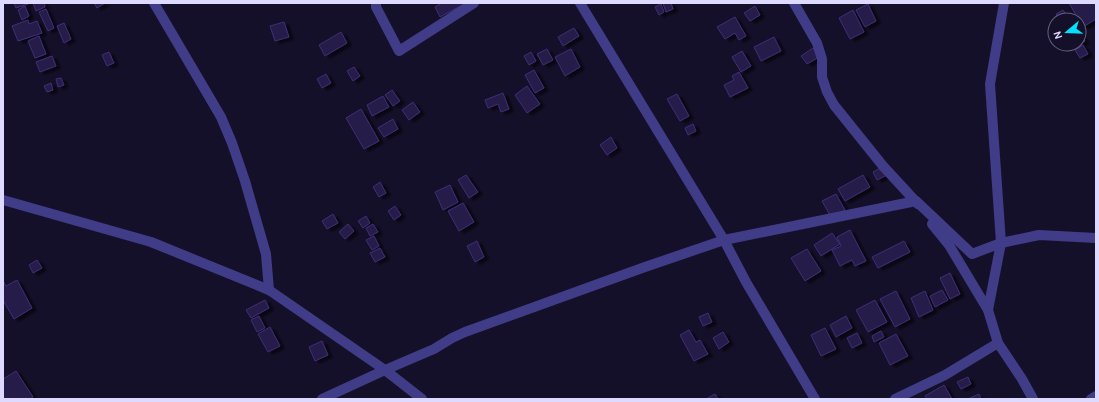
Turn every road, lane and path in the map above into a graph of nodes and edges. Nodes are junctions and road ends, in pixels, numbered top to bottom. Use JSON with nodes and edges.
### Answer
{"nodes":[{"id":1,"x":154,"y":3,"type":"edge"},
{"id":2,"x":376,"y":3,"type":"edge"},
{"id":3,"x":474,"y":3,"type":"edge"},
{"id":4,"x":580,"y":3,"type":"edge"},
{"id":5,"x":794,"y":3,"type":"edge"},
{"id":6,"x":1004,"y":3,"type":"edge"},
{"id":7,"x":3,"y":200,"type":"edge"},
{"id":8,"x":916,"y":201,"type":"junction"},
{"id":9,"x":1096,"y":238,"type":"edge"},
{"id":10,"x":724,"y":240,"type":"junction"},
{"id":11,"x":1001,"y":243,"type":"junction"},
{"id":12,"x":269,"y":290,"type":"junction"},
{"id":13,"x":988,"y":310,"type":"junction"},
{"id":14,"x":998,"y":343,"type":"junction"},
{"id":15,"x":385,"y":370,"type":"junction"},
{"id":16,"x":1096,"y":396,"type":"edge"},
{"id":17,"x":322,"y":399,"type":"edge"},
{"id":18,"x":422,"y":399,"type":"edge"},
{"id":19,"x":815,"y":399,"type":"edge"},
{"id":20,"x":895,"y":399,"type":"edge"},
{"id":21,"x":1033,"y":399,"type":"edge"},
{"id":22,"x":1091,"y":399,"type":"edge"}],
"edges":[{"from":1,"to":12,"type":"street"},
{"from":2,"to":3,"type":"street"},
{"from":4,"to":10,"type":"street"},
{"from":5,"to":8,"type":"street"},
{"from":6,"to":11,"type":"street"},
{"from":7,"to":12,"type":"street"},
{"from":8,"to":10,"type":"street"},
{"from":8,"to":11,"type":"street"},
{"from":8,"to":13,"type":"street"},
{"from":9,"to":11,"type":"street"},
{"from":10,"to":15,"type":"street"},
{"from":10,"to":19,"type":"street"},
{"from":11,"to":13,"type":"street"},
{"from":12,"to":15,"type":"street"},
{"from":13,"to":14,"type":"street"},
{"from":14,"to":20,"type":"street"},
{"from":14,"to":21,"type":"street"},
{"from":15,"to":17,"type":"street"},
{"from":15,"to":18,"type":"street"},
{"from":16,"to":22,"type":"street"}]}
